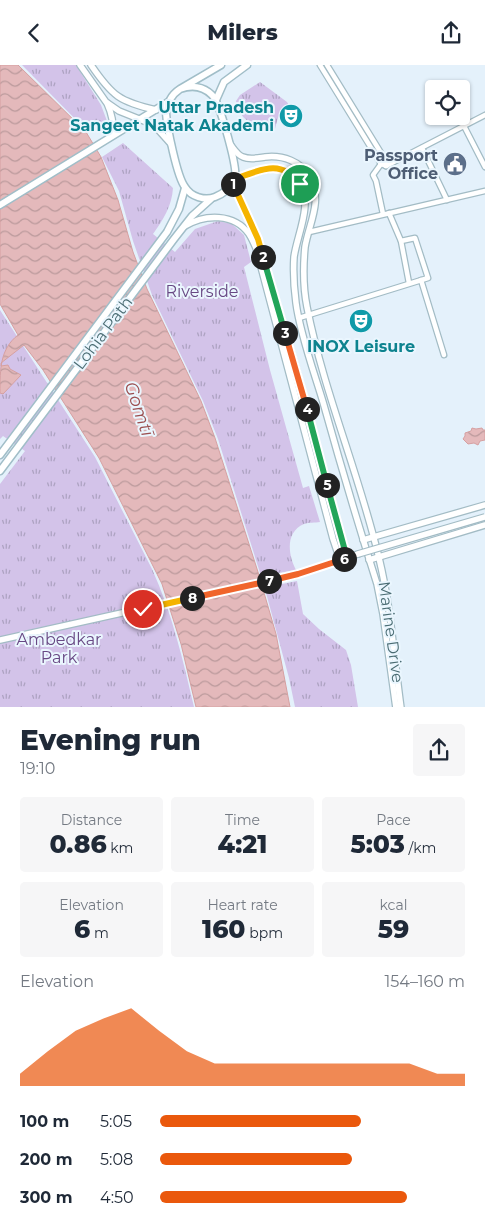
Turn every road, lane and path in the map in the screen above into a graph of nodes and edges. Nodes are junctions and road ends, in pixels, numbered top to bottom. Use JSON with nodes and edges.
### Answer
{"nodes":[{"id":1,"x":80,"y":65,"type":"edge"},
{"id":2,"x":92,"y":65,"type":"edge"},
{"id":3,"x":221,"y":65,"type":"edge"},
{"id":4,"x":247,"y":65,"type":"edge"},
{"id":5,"x":320,"y":65,"type":"edge"},
{"id":6,"x":327,"y":65,"type":"edge"},
{"id":7,"x":180,"y":89,"type":"junction"},
{"id":8,"x":216,"y":100,"type":"junction"},
{"id":9,"x":106,"y":102,"type":"junction"},
{"id":10,"x":168,"y":102,"type":"junction"},
{"id":11,"x":156,"y":110,"type":"junction"},
{"id":12,"x":485,"y":115,"type":"edge"},
{"id":13,"x":140,"y":120,"type":"junction"},
{"id":14,"x":464,"y":126,"type":"junction"},
{"id":15,"x":113,"y":135,"type":"junction"},
{"id":16,"x":229,"y":142,"type":"junction"},
{"id":17,"x":172,"y":145,"type":"junction"},
{"id":18,"x":422,"y":148,"type":"junction"},
{"id":19,"x":381,"y":164,"type":"junction"},
{"id":20,"x":386,"y":166,"type":"junction"},
{"id":21,"x":485,"y":167,"type":"edge"},
{"id":22,"x":234,"y":181,"type":"junction"},
{"id":23,"x":185,"y":188,"type":"junction"},
{"id":24,"x":485,"y":191,"type":"edge"},
{"id":25,"x":211,"y":199,"type":"junction"},
{"id":26,"x":447,"y":200,"type":"junction"},
{"id":27,"x":0,"y":205,"type":"edge"},
{"id":28,"x":386,"y":214,"type":"junction"},
{"id":29,"x":184,"y":226,"type":"junction"},
{"id":30,"x":309,"y":232,"type":"junction"},
{"id":31,"x":401,"y":241,"type":"junction"},
{"id":32,"x":421,"y":280,"type":"junction"},
{"id":33,"x":410,"y":283,"type":"junction"},
{"id":34,"x":309,"y":315,"type":"junction"},
{"id":35,"x":300,"y":318,"type":"junction"},
{"id":36,"x":444,"y":355,"type":"dead end"},
{"id":37,"x":0,"y":455,"type":"edge"},
{"id":38,"x":0,"y":471,"type":"edge"},
{"id":39,"x":485,"y":505,"type":"edge"},
{"id":40,"x":485,"y":517,"type":"edge"},
{"id":41,"x":485,"y":525,"type":"edge"},
{"id":42,"x":373,"y":537,"type":"junction"},
{"id":43,"x":363,"y":540,"type":"junction"},
{"id":44,"x":379,"y":557,"type":"junction"},
{"id":45,"x":347,"y":558,"type":"junction"},
{"id":46,"x":340,"y":560,"type":"junction"},
{"id":47,"x":370,"y":560,"type":"junction"},
{"id":48,"x":0,"y":641,"type":"edge"},
{"id":49,"x":396,"y":707,"type":"edge"},
{"id":50,"x":401,"y":707,"type":"edge"}],
"edges":[{"from":1,"to":9,"type":"street"},
{"from":2,"to":11,"type":"street"},
{"from":3,"to":7,"type":"main road"},
{"from":4,"to":8,"type":"main road"},
{"from":5,"to":19,"type":"street"},
{"from":6,"to":20,"type":"street"},
{"from":7,"to":8,"type":"main road"},
{"from":7,"to":10,"type":"main road"},
{"from":8,"to":16,"type":"main road"},
{"from":9,"to":13,"type":"street"},
{"from":9,"to":15,"type":"street"},
{"from":10,"to":11,"type":"main road"},
{"from":10,"to":17,"type":"main road"},
{"from":11,"to":13,"type":"main road"},
{"from":12,"to":14,"type":"street"},
{"from":13,"to":15,"type":"main road"},
{"from":13,"to":17,"type":"street"},
{"from":14,"to":18,"type":"street"},
{"from":14,"to":21,"type":"street"},
{"from":15,"to":27,"type":"main road"},
{"from":16,"to":22,"type":"main road"},
{"from":16,"to":30,"type":"street","name":"Marine Drive"},
{"from":17,"to":23,"type":"main road"},
{"from":18,"to":20,"type":"street"},
{"from":18,"to":26,"type":"street"},
{"from":19,"to":20,"type":"street"},
{"from":19,"to":28,"type":"street"},
{"from":22,"to":25,"type":"main road","name":"Lohia Path"},
{"from":22,"to":35,"type":"street","name":"Marine Drive"},
{"from":22,"to":45,"type":"street"},
{"from":23,"to":25,"type":"main road"},
{"from":23,"to":37,"type":"main road","name":"Lohia Path"},
{"from":24,"to":26,"type":"street"},
{"from":25,"to":29,"type":"main road","name":"Lohia Path"},
{"from":26,"to":28,"type":"street"},
{"from":28,"to":30,"type":"street"},
{"from":28,"to":31,"type":"street"},
{"from":29,"to":38,"type":"main road","name":"Lohia Path"},
{"from":29,"to":46,"type":"street"},
{"from":30,"to":34,"type":"street","name":"Marine Drive"},
{"from":31,"to":32,"type":"street"},
{"from":31,"to":33,"type":"street"},
{"from":32,"to":33,"type":"street"},
{"from":32,"to":36,"type":"street"},
{"from":33,"to":34,"type":"street"},
{"from":34,"to":35,"type":"street"},
{"from":34,"to":42,"type":"street","name":"Marine Drive"},
{"from":35,"to":43,"type":"street","name":"Marine Drive"},
{"from":39,"to":42,"type":"street"},
{"from":40,"to":45,"type":"street","bridge":true},
{"from":41,"to":44,"type":"street"},
{"from":42,"to":43,"type":"street"},
{"from":42,"to":44,"type":"street","name":"Marine Drive"},
{"from":43,"to":47,"type":"street","name":"Marine Drive"},
{"from":44,"to":47,"type":"street"},
{"from":44,"to":50,"type":"street","name":"Marine Drive"},
{"from":45,"to":46,"type":"street"},
{"from":46,"to":48,"type":"street"},
{"from":47,"to":49,"type":"street","name":"Marine Drive"}]}
